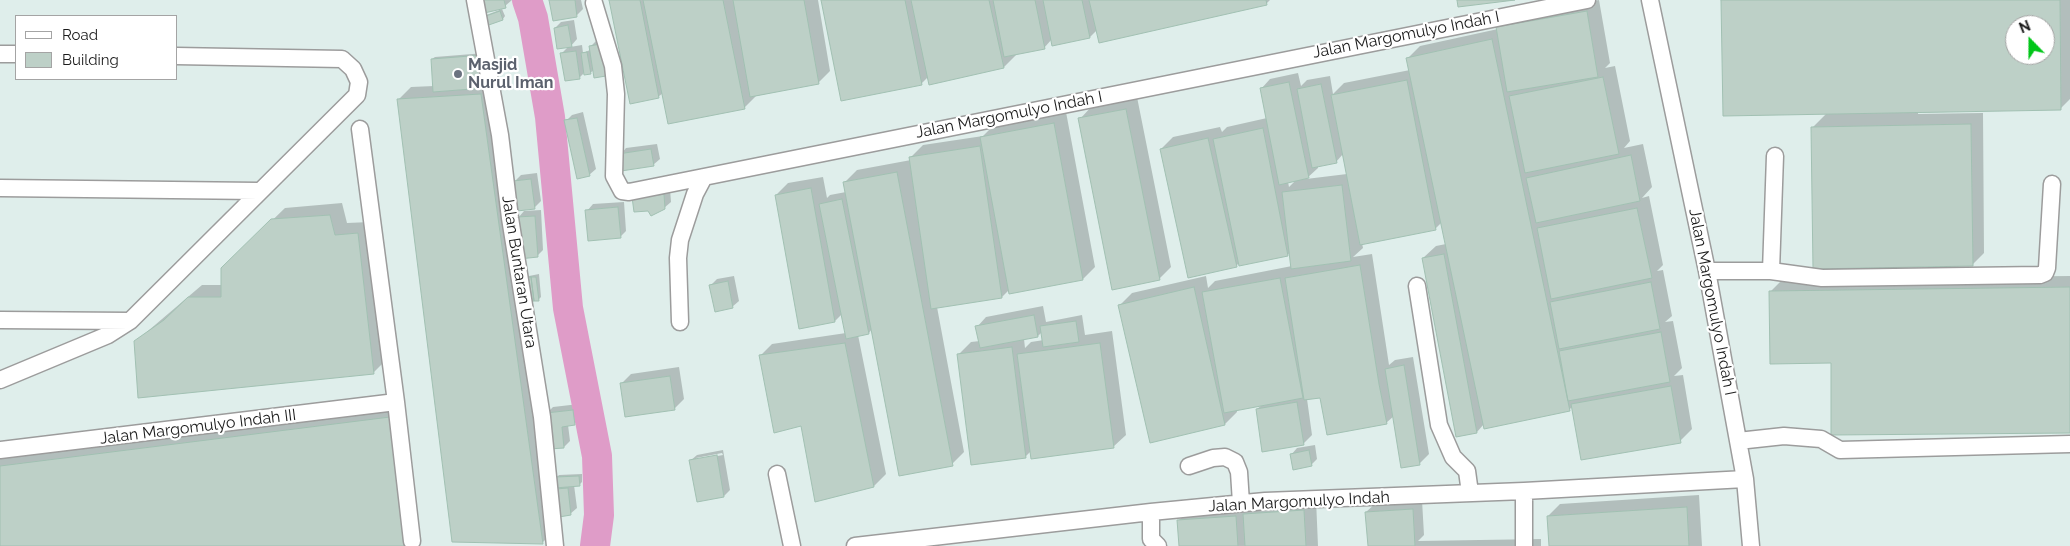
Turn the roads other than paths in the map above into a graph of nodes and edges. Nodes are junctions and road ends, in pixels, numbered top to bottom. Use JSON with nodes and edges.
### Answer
{"nodes":[{"id":1,"x":475,"y":0,"type":"edge"},
{"id":2,"x":1587,"y":0,"type":"edge"},
{"id":3,"x":1650,"y":0,"type":"edge"},
{"id":4,"x":594,"y":2,"type":"dead end"},
{"id":5,"x":0,"y":54,"type":"edge"},
{"id":6,"x":15,"y":54,"type":"edge"},
{"id":7,"x":178,"y":56,"type":"edge"},
{"id":8,"x":360,"y":129,"type":"dead end"},
{"id":9,"x":1775,"y":156,"type":"dead end"},
{"id":10,"x":704,"y":177,"type":"junction"},
{"id":11,"x":2052,"y":184,"type":"dead end"},
{"id":12,"x":0,"y":188,"type":"edge"},
{"id":13,"x":258,"y":192,"type":"junction"},
{"id":14,"x":1707,"y":271,"type":"junction"},
{"id":15,"x":1772,"y":271,"type":"junction"},
{"id":16,"x":1417,"y":286,"type":"dead end"},
{"id":17,"x":0,"y":320,"type":"edge"},
{"id":18,"x":130,"y":321,"type":"junction"},
{"id":19,"x":680,"y":322,"type":"dead end"},
{"id":20,"x":0,"y":380,"type":"edge"},
{"id":21,"x":396,"y":402,"type":"junction"},
{"id":22,"x":1738,"y":441,"type":"junction"},
{"id":23,"x":2070,"y":444,"type":"edge"},
{"id":24,"x":0,"y":450,"type":"edge"},
{"id":25,"x":1189,"y":466,"type":"dead end"},
{"id":26,"x":777,"y":474,"type":"dead end"},
{"id":27,"x":1744,"y":480,"type":"junction"},
{"id":28,"x":1524,"y":491,"type":"junction"},
{"id":29,"x":1470,"y":493,"type":"junction"},
{"id":30,"x":1241,"y":503,"type":"junction"},
{"id":31,"x":1151,"y":512,"type":"junction"},
{"id":32,"x":412,"y":541,"type":"dead end"},
{"id":33,"x":1150,"y":544,"type":"edge"},
{"id":34,"x":555,"y":546,"type":"edge"},
{"id":35,"x":792,"y":546,"type":"edge"},
{"id":36,"x":855,"y":546,"type":"edge"},
{"id":37,"x":1524,"y":546,"type":"edge"},
{"id":38,"x":1750,"y":546,"type":"edge"}],
"edges":[{"from":1,"to":34,"type":"street","name":"Jalan Buntaran Utara"},
{"from":2,"to":10,"type":"street","name":"Jalan Margomulyo Indah I"},
{"from":3,"to":14,"type":"street","name":"Jalan Margomulyo Indah I"},
{"from":4,"to":10,"type":"street","name":"Jalan Margomulyo Indah I"},
{"from":5,"to":6,"type":"street"},
{"from":7,"to":13,"type":"street"},
{"from":8,"to":21,"type":"street"},
{"from":9,"to":15,"type":"street"},
{"from":10,"to":19,"type":"street"},
{"from":11,"to":15,"type":"street"},
{"from":12,"to":13,"type":"street"},
{"from":13,"to":18,"type":"street"},
{"from":14,"to":15,"type":"street"},
{"from":14,"to":22,"type":"street","name":"Jalan Margomulyo Indah I"},
{"from":16,"to":29,"type":"street"},
{"from":17,"to":18,"type":"street"},
{"from":18,"to":20,"type":"street"},
{"from":21,"to":24,"type":"street","name":"Jalan Margomulyo Indah III"},
{"from":21,"to":32,"type":"street"},
{"from":22,"to":23,"type":"street"},
{"from":22,"to":27,"type":"street","name":"Jalan Margomulyo Indah I"},
{"from":25,"to":30,"type":"street"},
{"from":26,"to":35,"type":"street"},
{"from":27,"to":28,"type":"street","name":"Jalan Margomulyo Indah"},
{"from":27,"to":38,"type":"street","name":"Jalan Margomulyo Indah I"},
{"from":28,"to":29,"type":"street","name":"Jalan Margomulyo Indah"},
{"from":28,"to":37,"type":"street"},
{"from":29,"to":30,"type":"street","name":"Jalan Margomulyo Indah"},
{"from":30,"to":31,"type":"street","name":"Jalan Margomulyo Indah"},
{"from":31,"to":33,"type":"street"},
{"from":31,"to":36,"type":"street","name":"Jalan Margomulyo Indah"}]}
